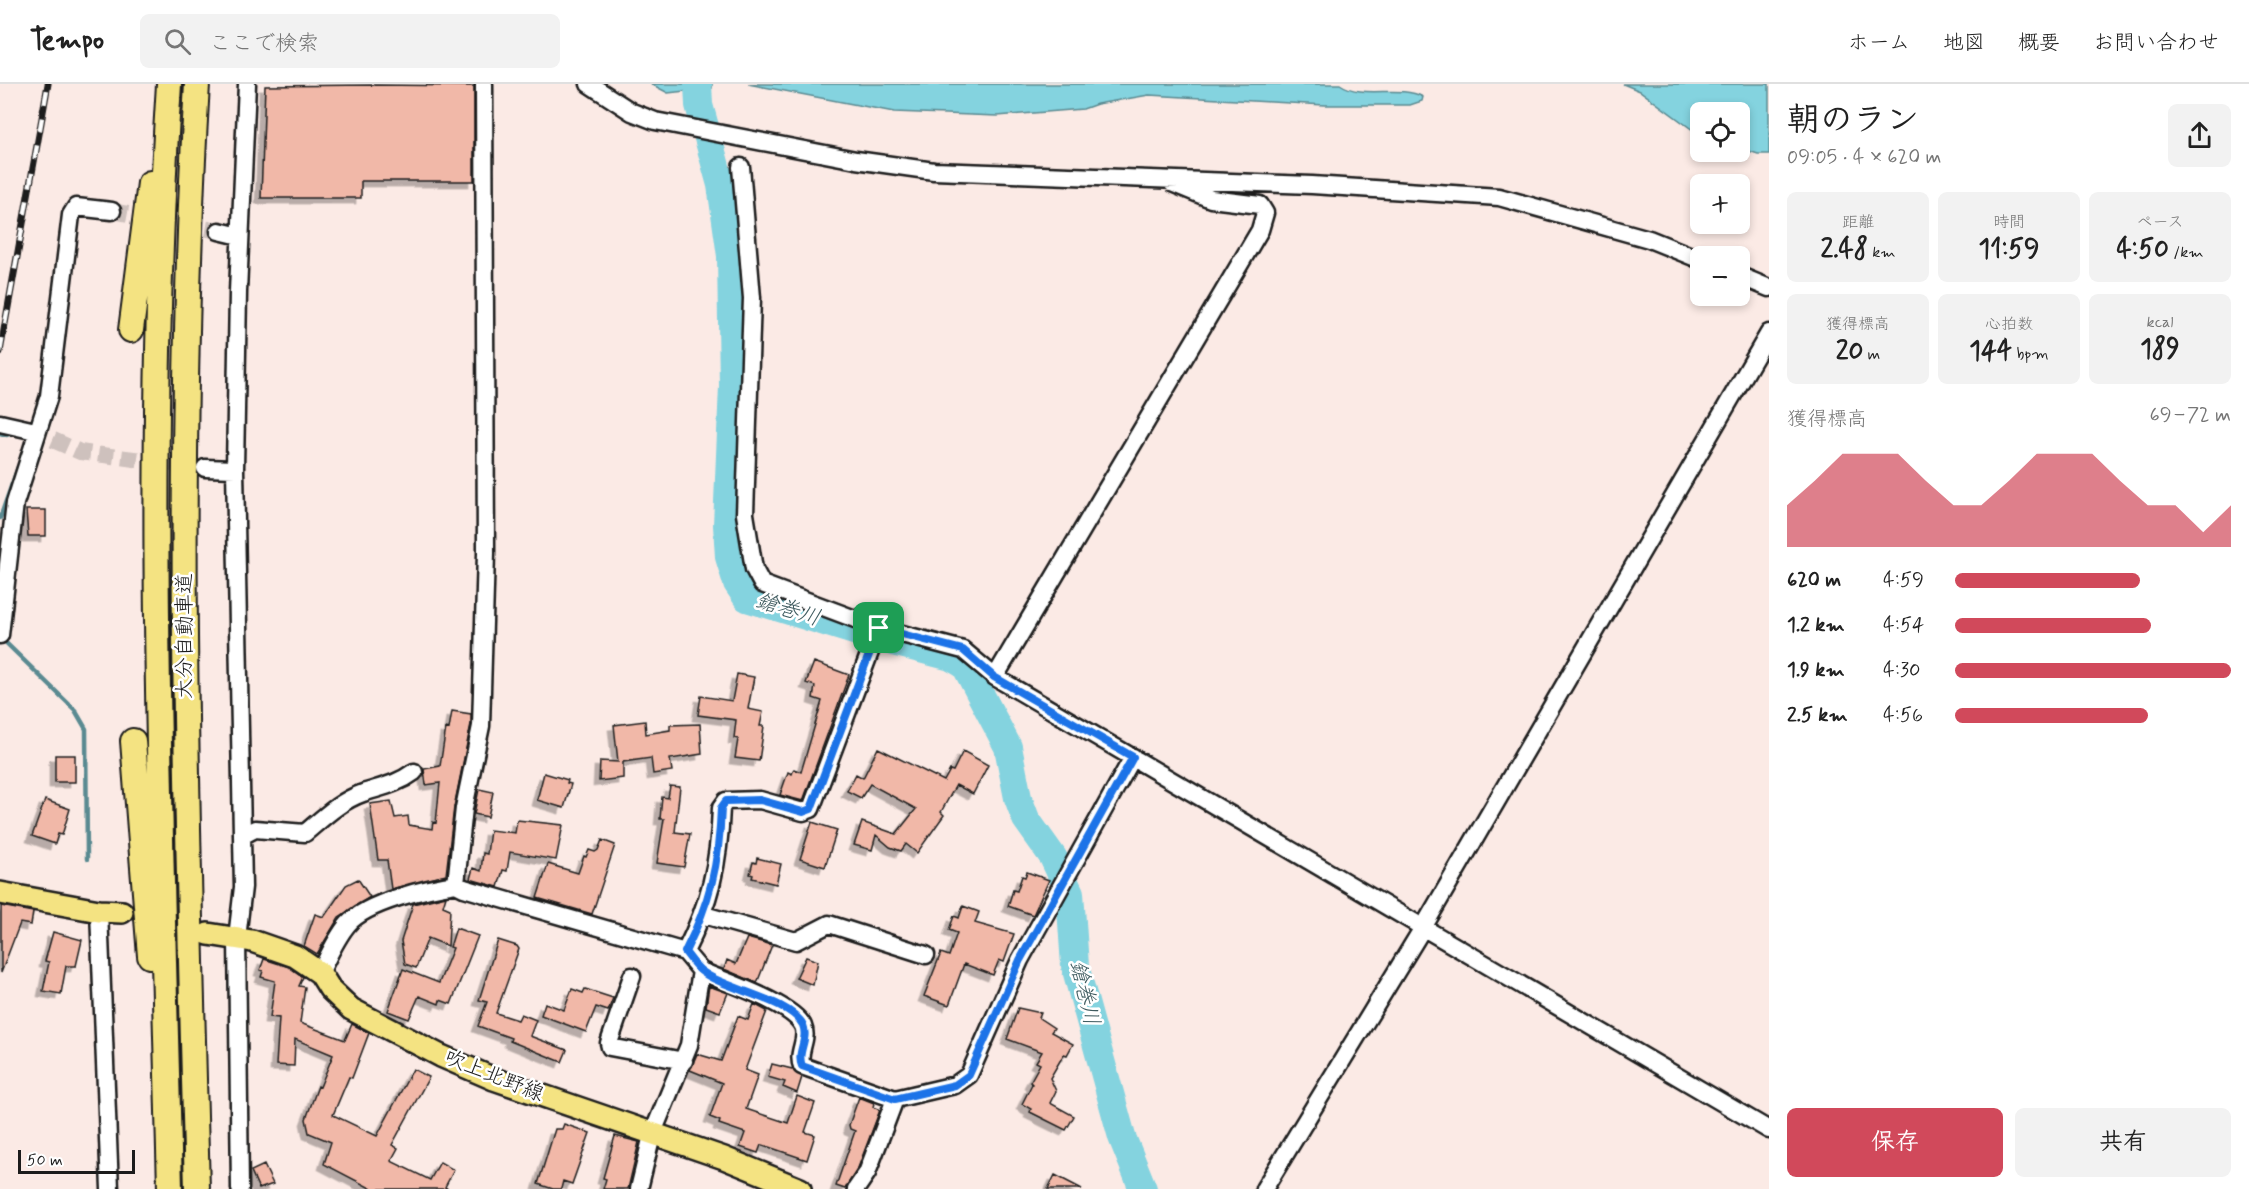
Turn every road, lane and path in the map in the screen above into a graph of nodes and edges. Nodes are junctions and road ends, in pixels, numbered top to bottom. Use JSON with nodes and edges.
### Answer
{"nodes":[{"id":1,"x":161,"y":84,"type":"edge"},
{"id":2,"x":169,"y":84,"type":"edge"},
{"id":3,"x":197,"y":84,"type":"edge"},
{"id":4,"x":247,"y":84,"type":"edge"},
{"id":5,"x":484,"y":84,"type":"edge"},
{"id":6,"x":589,"y":84,"type":"edge"},
{"id":7,"x":741,"y":167,"type":"dead end"},
{"id":8,"x":1166,"y":179,"type":"junction"},
{"id":9,"x":112,"y":211,"type":"tunnel mouth"},
{"id":10,"x":219,"y":231,"type":"tunnel mouth"},
{"id":11,"x":240,"y":236,"type":"junction"},
{"id":12,"x":1690,"y":256,"type":"edge"},
{"id":13,"x":1750,"y":280,"type":"edge"},
{"id":14,"x":1769,"y":288,"type":"edge"},
{"id":15,"x":131,"y":330,"type":"dead end"},
{"id":16,"x":1769,"y":333,"type":"edge"},
{"id":17,"x":0,"y":423,"type":"edge"},
{"id":18,"x":31,"y":430,"type":"tunnel mouth"},
{"id":19,"x":205,"y":468,"type":"tunnel mouth"},
{"id":20,"x":235,"y":469,"type":"junction"},
{"id":21,"x":879,"y":628,"type":"junction"},
{"id":22,"x":0,"y":635,"type":"edge"},
{"id":23,"x":994,"y":677,"type":"junction"},
{"id":24,"x":133,"y":741,"type":"dead end"},
{"id":25,"x":1133,"y":757,"type":"junction"},
{"id":26,"x":414,"y":772,"type":"dead end"},
{"id":27,"x":242,"y":836,"type":"junction"},
{"id":28,"x":456,"y":884,"type":"junction"},
{"id":29,"x":0,"y":893,"type":"edge"},
{"id":30,"x":99,"y":911,"type":"junction"},
{"id":31,"x":122,"y":912,"type":"dead end"},
{"id":32,"x":704,"y":915,"type":"junction"},
{"id":33,"x":1424,"y":926,"type":"junction"},
{"id":34,"x":208,"y":934,"type":"dead end"},
{"id":35,"x":237,"y":938,"type":"junction"},
{"id":36,"x":685,"y":952,"type":"junction"},
{"id":37,"x":926,"y":955,"type":"dead end"},
{"id":38,"x":701,"y":971,"type":"junction"},
{"id":39,"x":320,"y":973,"type":"junction"},
{"id":40,"x":632,"y":976,"type":"dead end"},
{"id":41,"x":684,"y":1061,"type":"junction"},
{"id":42,"x":895,"y":1099,"type":"junction"},
{"id":43,"x":1769,"y":1130,"type":"edge"},
{"id":44,"x":652,"y":1135,"type":"junction"},
{"id":45,"x":110,"y":1189,"type":"edge"},
{"id":46,"x":170,"y":1189,"type":"edge"},
{"id":47,"x":197,"y":1189,"type":"edge"},
{"id":48,"x":240,"y":1189,"type":"edge"},
{"id":49,"x":639,"y":1189,"type":"edge"},
{"id":50,"x":800,"y":1189,"type":"edge"},
{"id":51,"x":856,"y":1189,"type":"edge"},
{"id":52,"x":1264,"y":1189,"type":"edge"}],
"edges":[{"from":1,"to":15,"type":"highway"},
{"from":2,"to":46,"type":"highway","name":"大分自動車道"},
{"from":3,"to":47,"type":"highway","name":"大分自動車道"},
{"from":4,"to":11,"type":"street"},
{"from":5,"to":28,"type":"street"},
{"from":6,"to":8,"type":"street"},
{"from":7,"to":21,"type":"street"},
{"from":8,"to":12,"type":"street"},
{"from":8,"to":23,"type":"street"},
{"from":9,"to":22,"type":"street"},
{"from":10,"to":11,"type":"street"},
{"from":11,"to":20,"type":"street"},
{"from":13,"to":14,"type":"street"},
{"from":16,"to":33,"type":"street"},
{"from":17,"to":18,"type":"street"},
{"from":19,"to":20,"type":"street"},
{"from":20,"to":27,"type":"street"},
{"from":21,"to":23,"type":"street"},
{"from":21,"to":32,"type":"street"},
{"from":23,"to":25,"type":"street"},
{"from":24,"to":46,"type":"highway"},
{"from":25,"to":33,"type":"street"},
{"from":25,"to":42,"type":"street"},
{"from":26,"to":27,"type":"street"},
{"from":27,"to":35,"type":"street"},
{"from":28,"to":36,"type":"street"},
{"from":28,"to":39,"type":"street"},
{"from":29,"to":30,"type":"main road"},
{"from":30,"to":31,"type":"main road"},
{"from":30,"to":45,"type":"street"},
{"from":32,"to":36,"type":"street"},
{"from":32,"to":37,"type":"street"},
{"from":33,"to":43,"type":"street"},
{"from":33,"to":52,"type":"street"},
{"from":34,"to":35,"type":"main road","name":"吹上北野線"},
{"from":35,"to":39,"type":"main road","name":"吹上北野線"},
{"from":35,"to":48,"type":"street"},
{"from":36,"to":38,"type":"street"},
{"from":38,"to":41,"type":"street"},
{"from":38,"to":42,"type":"street"},
{"from":39,"to":44,"type":"main road","name":"吹上北野線"},
{"from":40,"to":41,"type":"street"},
{"from":41,"to":44,"type":"street"},
{"from":42,"to":51,"type":"street"},
{"from":44,"to":49,"type":"street"},
{"from":44,"to":50,"type":"main road","name":"吹上北野線"}]}
